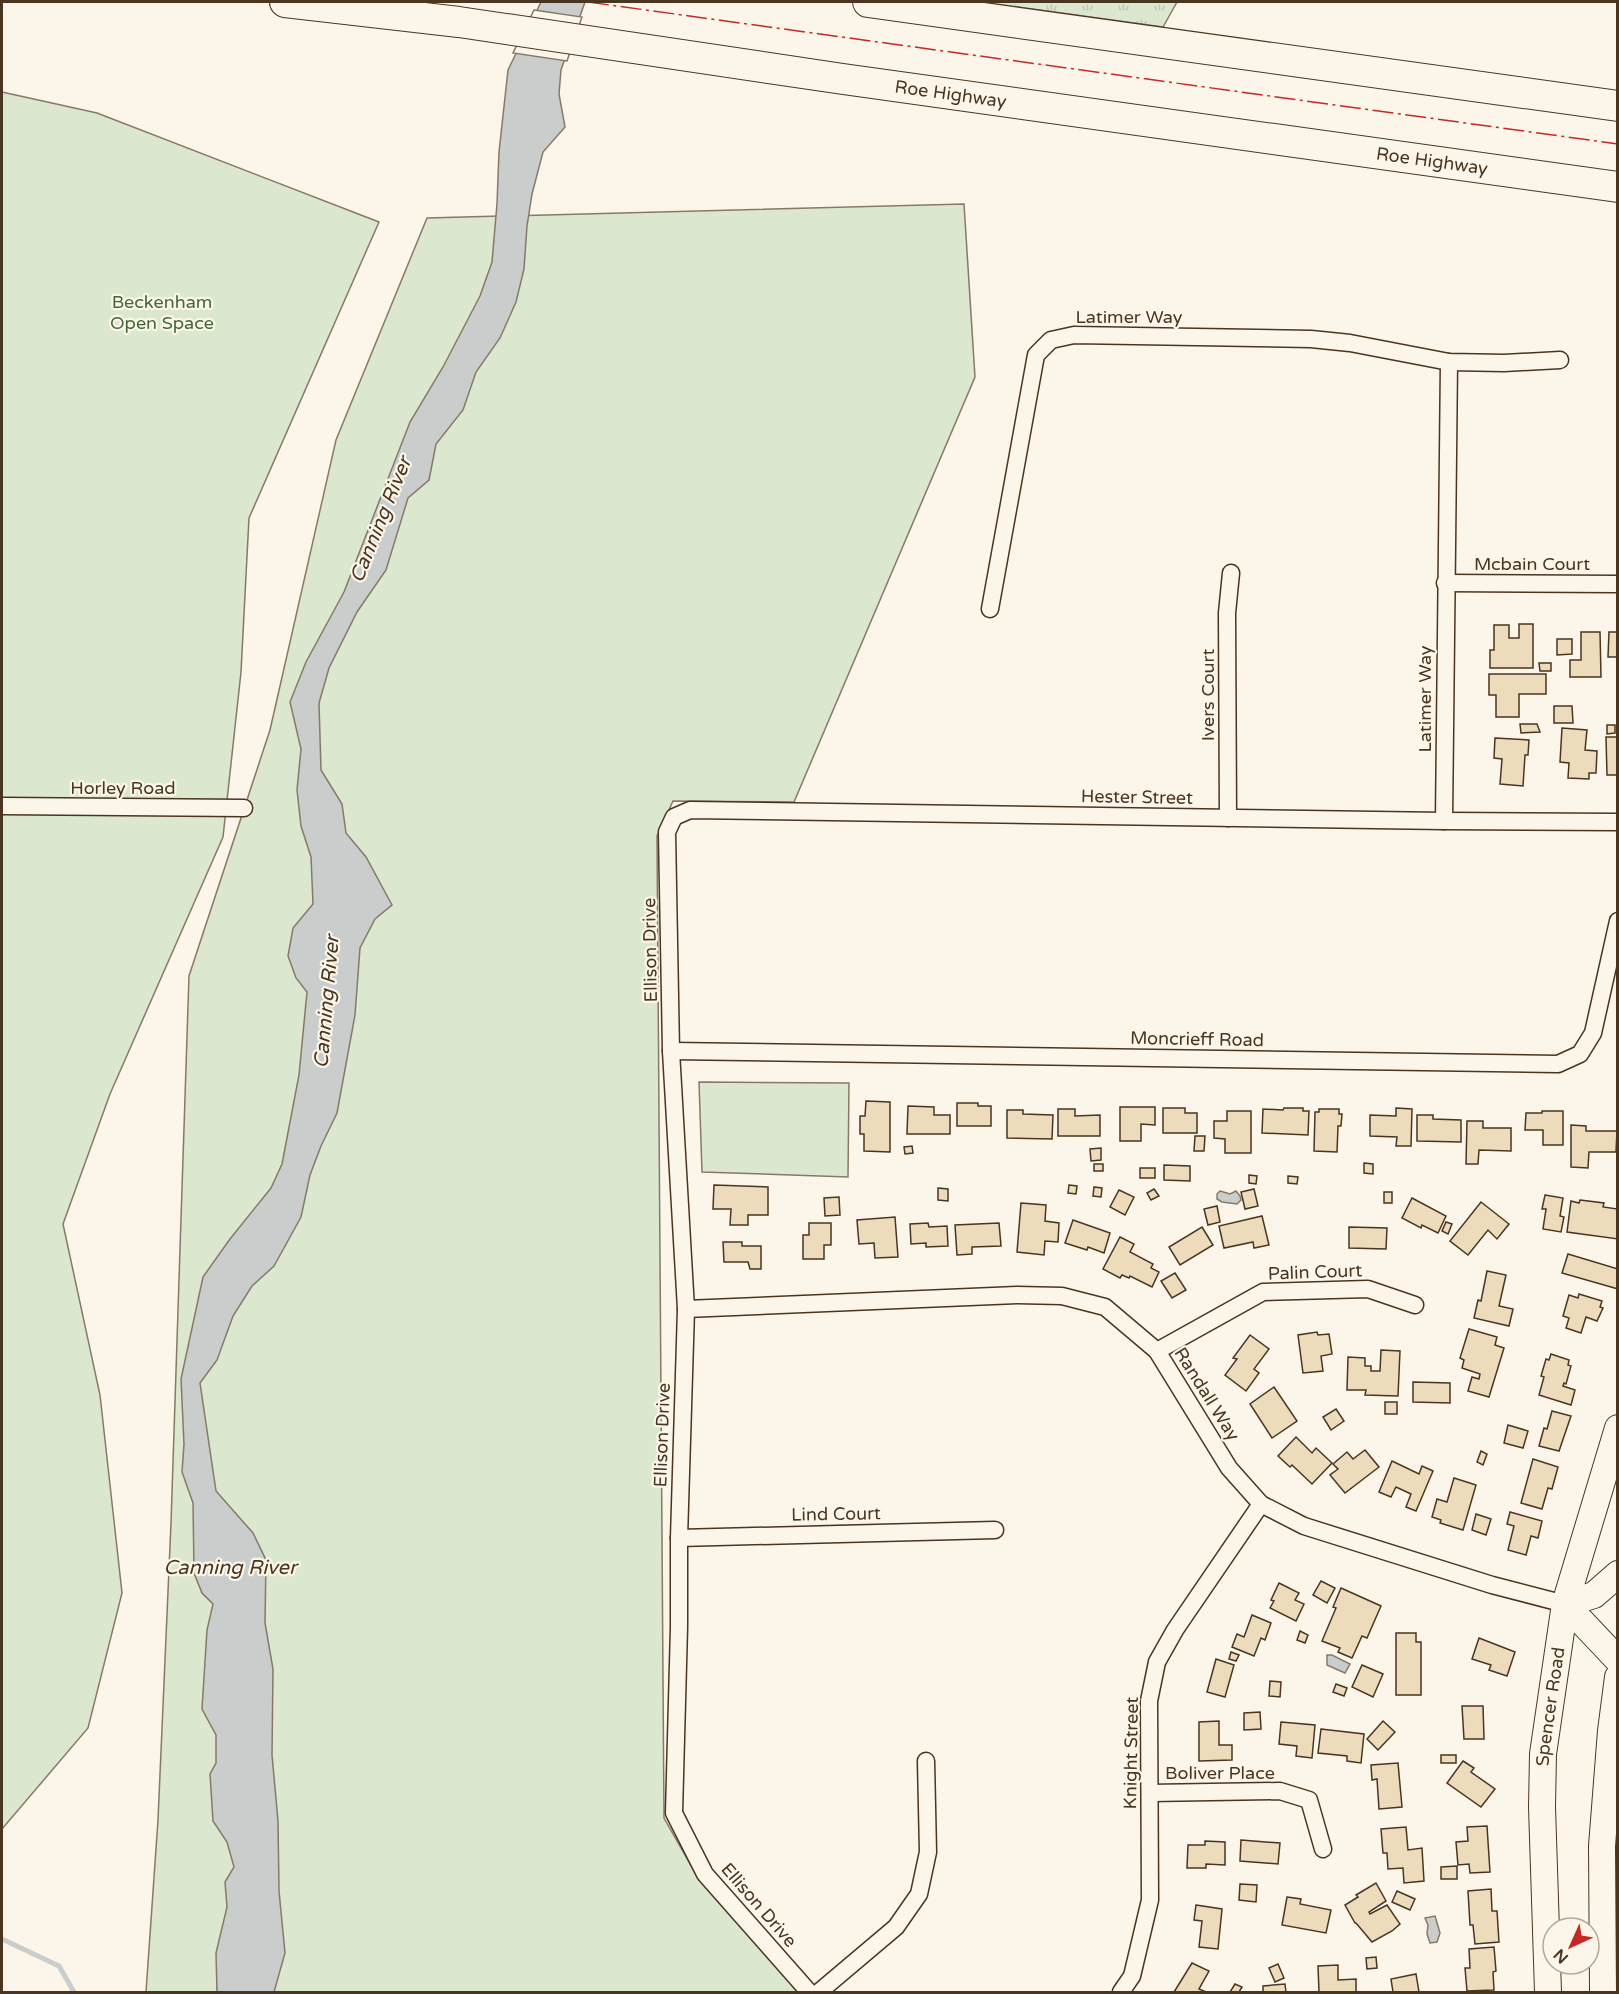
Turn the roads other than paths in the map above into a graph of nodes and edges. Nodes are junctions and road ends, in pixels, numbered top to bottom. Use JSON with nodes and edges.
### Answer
{"nodes":[{"id":1,"x":285,"y":2,"type":"edge"},
{"id":2,"x":868,"y":2,"type":"edge"},
{"id":3,"x":1617,"y":106,"type":"edge"},
{"id":4,"x":1617,"y":187,"type":"edge"},
{"id":5,"x":1560,"y":360,"type":"dead end"},
{"id":6,"x":1449,"y":362,"type":"junction"},
{"id":7,"x":1231,"y":573,"type":"dead end"},
{"id":8,"x":1445,"y":583,"type":"junction"},
{"id":9,"x":1617,"y":584,"type":"edge"},
{"id":10,"x":990,"y":609,"type":"dead end"},
{"id":11,"x":2,"y":807,"type":"edge"},
{"id":12,"x":244,"y":808,"type":"dead end"},
{"id":13,"x":1228,"y":818,"type":"junction"},
{"id":14,"x":1444,"y":821,"type":"junction"},
{"id":15,"x":1617,"y":822,"type":"edge"},
{"id":16,"x":667,"y":832,"type":"joint"},
{"id":17,"x":1617,"y":921,"type":"edge"},
{"id":18,"x":671,"y":1051,"type":"junction"},
{"id":19,"x":1414,"y":1305,"type":"dead end"},
{"id":20,"x":686,"y":1310,"type":"junction"},
{"id":21,"x":1157,"y":1351,"type":"junction"},
{"id":22,"x":1617,"y":1428,"type":"edge"},
{"id":23,"x":1261,"y":1504,"type":"junction"},
{"id":24,"x":995,"y":1530,"type":"dead end"},
{"id":25,"x":679,"y":1538,"type":"junction"},
{"id":26,"x":1617,"y":1574,"type":"edge"},
{"id":27,"x":1565,"y":1604,"type":"junction"},
{"id":28,"x":1617,"y":1660,"type":"edge"},
{"id":29,"x":1617,"y":1677,"type":"edge"},
{"id":30,"x":926,"y":1761,"type":"dead end"},
{"id":31,"x":1150,"y":1793,"type":"junction"},
{"id":32,"x":1323,"y":1849,"type":"dead end"},
{"id":33,"x":809,"y":1992,"type":"edge"},
{"id":34,"x":819,"y":1992,"type":"edge"},
{"id":35,"x":1120,"y":1992,"type":"edge"},
{"id":36,"x":1548,"y":1992,"type":"edge"},
{"id":37,"x":1603,"y":1992,"type":"edge"}],
"edges":[{"from":1,"to":4,"type":"highway","name":"Roe Highway"},
{"from":2,"to":3,"type":"highway"},
{"from":5,"to":6,"type":"street","name":"Latimer Way"},
{"from":6,"to":8,"type":"street","name":"Latimer Way"},
{"from":6,"to":10,"type":"street","name":"Latimer Way"},
{"from":7,"to":13,"type":"street","name":"Ivers Court"},
{"from":8,"to":9,"type":"street","name":"Mcbain Court"},
{"from":8,"to":14,"type":"street","name":"Latimer Way"},
{"from":11,"to":12,"type":"street","name":"Horley Road"},
{"from":13,"to":14,"type":"street","name":"Hester Street"},
{"from":13,"to":16,"type":"street","name":"Hester Street"},
{"from":14,"to":15,"type":"street","name":"Hester Street"},
{"from":16,"to":18,"type":"street","name":"Ellison Drive"},
{"from":17,"to":18,"type":"street","name":"Moncrieff Road"},
{"from":18,"to":20,"type":"street","name":"Ellison Drive"},
{"from":19,"to":21,"type":"street","name":"Palin Court"},
{"from":20,"to":21,"type":"street","name":"Randall Way"},
{"from":20,"to":25,"type":"street","name":"Ellison Drive"},
{"from":21,"to":23,"type":"street","name":"Randall Way"},
{"from":22,"to":27,"type":"main road","name":"Spencer Road"},
{"from":23,"to":27,"type":"street","name":"Randall Way"},
{"from":23,"to":31,"type":"street","name":"Knight Street"},
{"from":24,"to":25,"type":"street","name":"Lind Court"},
{"from":25,"to":33,"type":"street","name":"Ellison Drive"},
{"from":26,"to":27,"type":"main road"},
{"from":27,"to":28,"type":"main road"},
{"from":27,"to":36,"type":"main road","name":"Spencer Road"},
{"from":29,"to":37,"type":"main road"},
{"from":30,"to":34,"type":"street"},
{"from":31,"to":32,"type":"street","name":"Boliver Place"},
{"from":31,"to":35,"type":"street","name":"Knight Street"}]}
